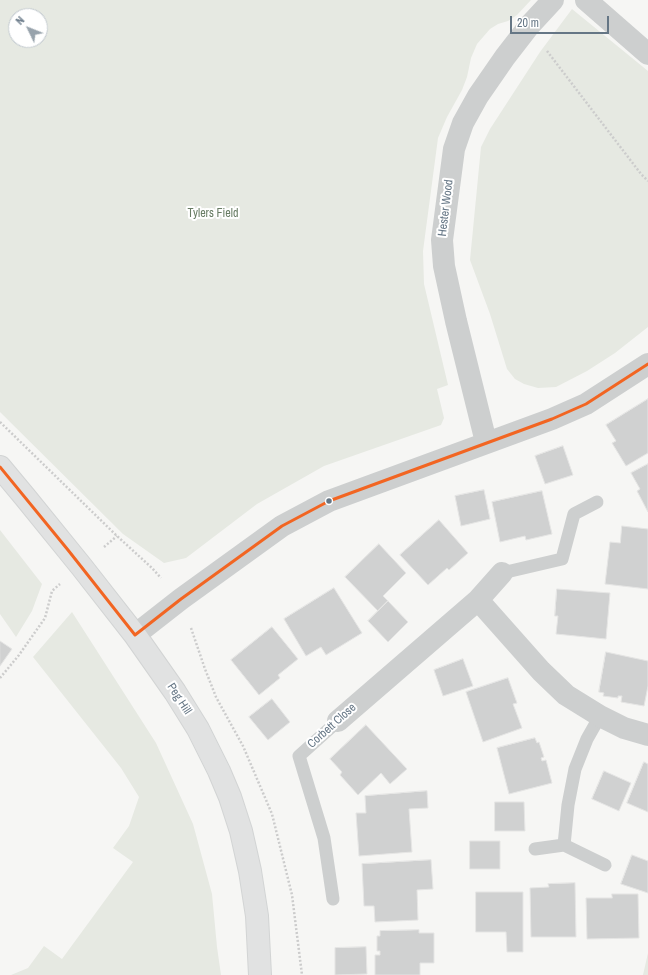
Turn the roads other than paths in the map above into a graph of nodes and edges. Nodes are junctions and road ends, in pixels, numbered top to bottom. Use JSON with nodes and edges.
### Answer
{"nodes":[{"id":1,"x":553,"y":0,"type":"edge"},
{"id":2,"x":586,"y":0,"type":"edge"},
{"id":3,"x":648,"y":54,"type":"edge"},
{"id":4,"x":648,"y":364,"type":"edge"},
{"id":5,"x":486,"y":442,"type":"junction"},
{"id":6,"x":0,"y":467,"type":"edge"},
{"id":7,"x":597,"y":502,"type":"dead end"},
{"id":8,"x":502,"y":573,"type":"joint"},
{"id":9,"x":478,"y":600,"type":"junction"},
{"id":10,"x":135,"y":635,"type":"junction"},
{"id":11,"x":600,"y":716,"type":"junction"},
{"id":12,"x":338,"y":720,"type":"joint"},
{"id":13,"x":648,"y":735,"type":"edge"},
{"id":14,"x":564,"y":845,"type":"junction"},
{"id":15,"x":535,"y":849,"type":"dead end"},
{"id":16,"x":605,"y":865,"type":"dead end"},
{"id":17,"x":333,"y":899,"type":"dead end"},
{"id":18,"x":260,"y":975,"type":"edge"}],
"edges":[{"from":1,"to":5,"type":"street","name":"Hester Wood"},
{"from":2,"to":3,"type":"street"},
{"from":4,"to":5,"type":"street"},
{"from":5,"to":10,"type":"street"},
{"from":6,"to":10,"type":"main road","name":"Peg Hill"},
{"from":7,"to":8,"type":"lane","name":"Corbett Close"},
{"from":8,"to":9,"type":"street","name":"Corbett Close"},
{"from":9,"to":11,"type":"street"},
{"from":9,"to":12,"type":"street","name":"Corbett Close"},
{"from":10,"to":18,"type":"main road","name":"Peg Hill"},
{"from":11,"to":13,"type":"street"},
{"from":11,"to":14,"type":"lane"},
{"from":12,"to":17,"type":"lane","name":"Corbett Close"},
{"from":14,"to":15,"type":"lane"},
{"from":14,"to":16,"type":"lane"}]}
